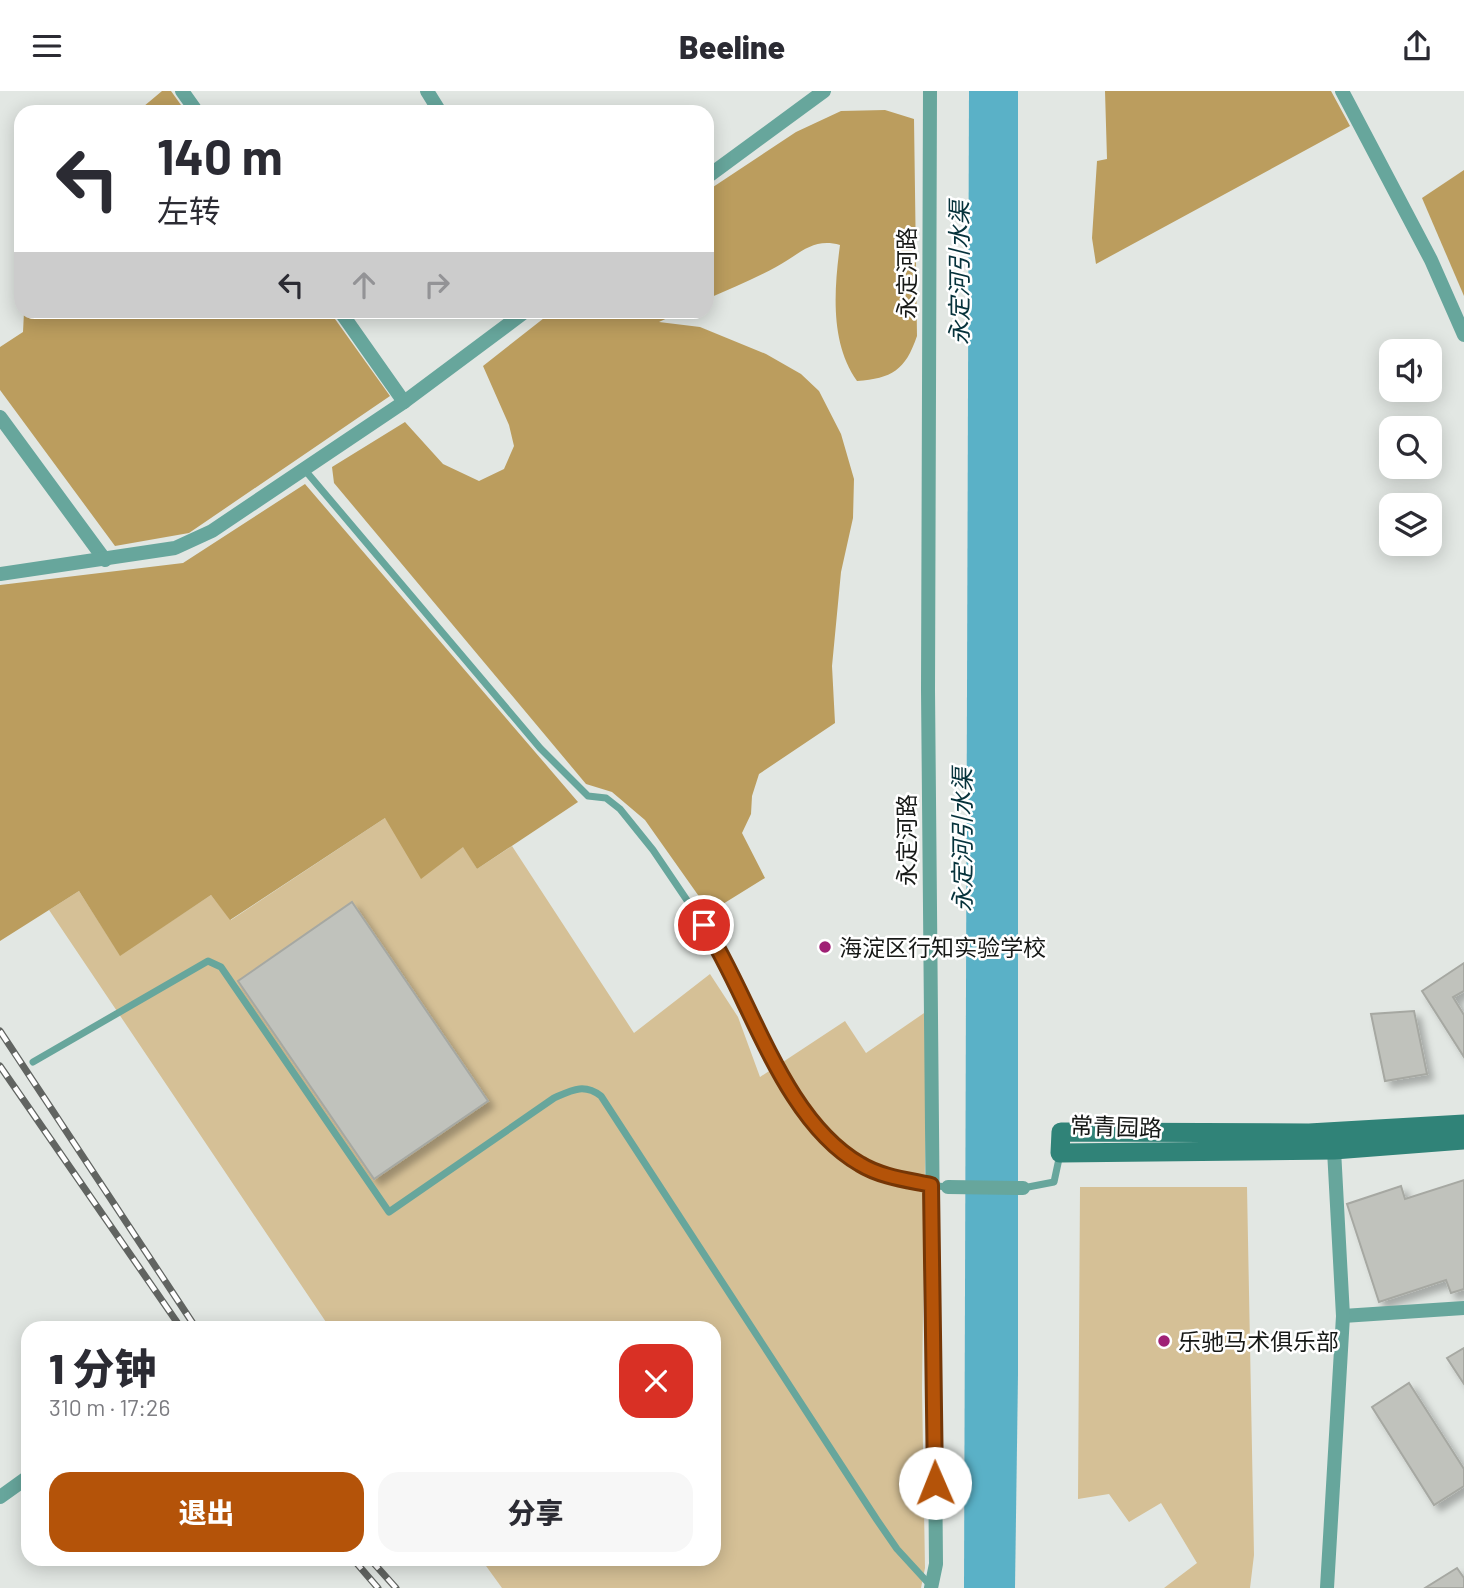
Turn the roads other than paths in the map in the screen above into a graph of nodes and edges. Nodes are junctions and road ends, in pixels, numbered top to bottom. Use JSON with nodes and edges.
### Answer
{"nodes":[{"id":1,"x":824,"y":91,"type":"edge"},
{"id":2,"x":930,"y":91,"type":"edge"},
{"id":3,"x":1342,"y":91,"type":"edge"},
{"id":4,"x":714,"y":172,"type":"edge"},
{"id":5,"x":346,"y":319,"type":"edge"},
{"id":6,"x":515,"y":319,"type":"edge"},
{"id":7,"x":1464,"y":335,"type":"edge"},
{"id":8,"x":404,"y":402,"type":"junction"},
{"id":9,"x":0,"y":417,"type":"edge"},
{"id":10,"x":304,"y":469,"type":"junction"},
{"id":11,"x":105,"y":560,"type":"junction"},
{"id":12,"x":0,"y":574,"type":"edge"},
{"id":13,"x":699,"y":918,"type":"dead end"},
{"id":14,"x":704,"y":925,"type":"dead end"},
{"id":15,"x":33,"y":1062,"type":"dead end"},
{"id":16,"x":1464,"y":1124,"type":"edge"},
{"id":17,"x":1464,"y":1140,"type":"edge"},
{"id":18,"x":1334,"y":1150,"type":"junction"},
{"id":19,"x":1060,"y":1153,"type":"junction"},
{"id":20,"x":931,"y":1185,"type":"junction"},
{"id":21,"x":948,"y":1187,"type":"joint"},
{"id":22,"x":1023,"y":1188,"type":"joint"},
{"id":23,"x":1464,"y":1308,"type":"edge"},
{"id":24,"x":1343,"y":1316,"type":"junction"},
{"id":25,"x":21,"y":1482,"type":"edge"},
{"id":26,"x":0,"y":1497,"type":"edge"},
{"id":27,"x":932,"y":1587,"type":"edge"},
{"id":28,"x":1327,"y":1588,"type":"edge"}],
"edges":[{"from":1,"to":4,"type":"street"},
{"from":2,"to":20,"type":"street","name":"永定河路"},
{"from":3,"to":7,"type":"street"},
{"from":5,"to":8,"type":"street"},
{"from":6,"to":8,"type":"street"},
{"from":8,"to":10,"type":"street"},
{"from":9,"to":11,"type":"street"},
{"from":10,"to":11,"type":"street"},
{"from":10,"to":13,"type":"lane"},
{"from":11,"to":12,"type":"street"},
{"from":14,"to":20,"type":"lane"},
{"from":15,"to":27,"type":"lane"},
{"from":16,"to":19,"type":"street","name":"常青园路"},
{"from":17,"to":18,"type":"street","name":"常青园路"},
{"from":18,"to":19,"type":"street","name":"常青园路"},
{"from":18,"to":24,"type":"street"},
{"from":19,"to":22,"type":"lane"},
{"from":20,"to":21,"type":"lane"},
{"from":20,"to":27,"type":"street","name":"永定河路"},
{"from":21,"to":22,"type":"street"},
{"from":23,"to":24,"type":"street"},
{"from":24,"to":28,"type":"street"},
{"from":25,"to":26,"type":"street"}]}
